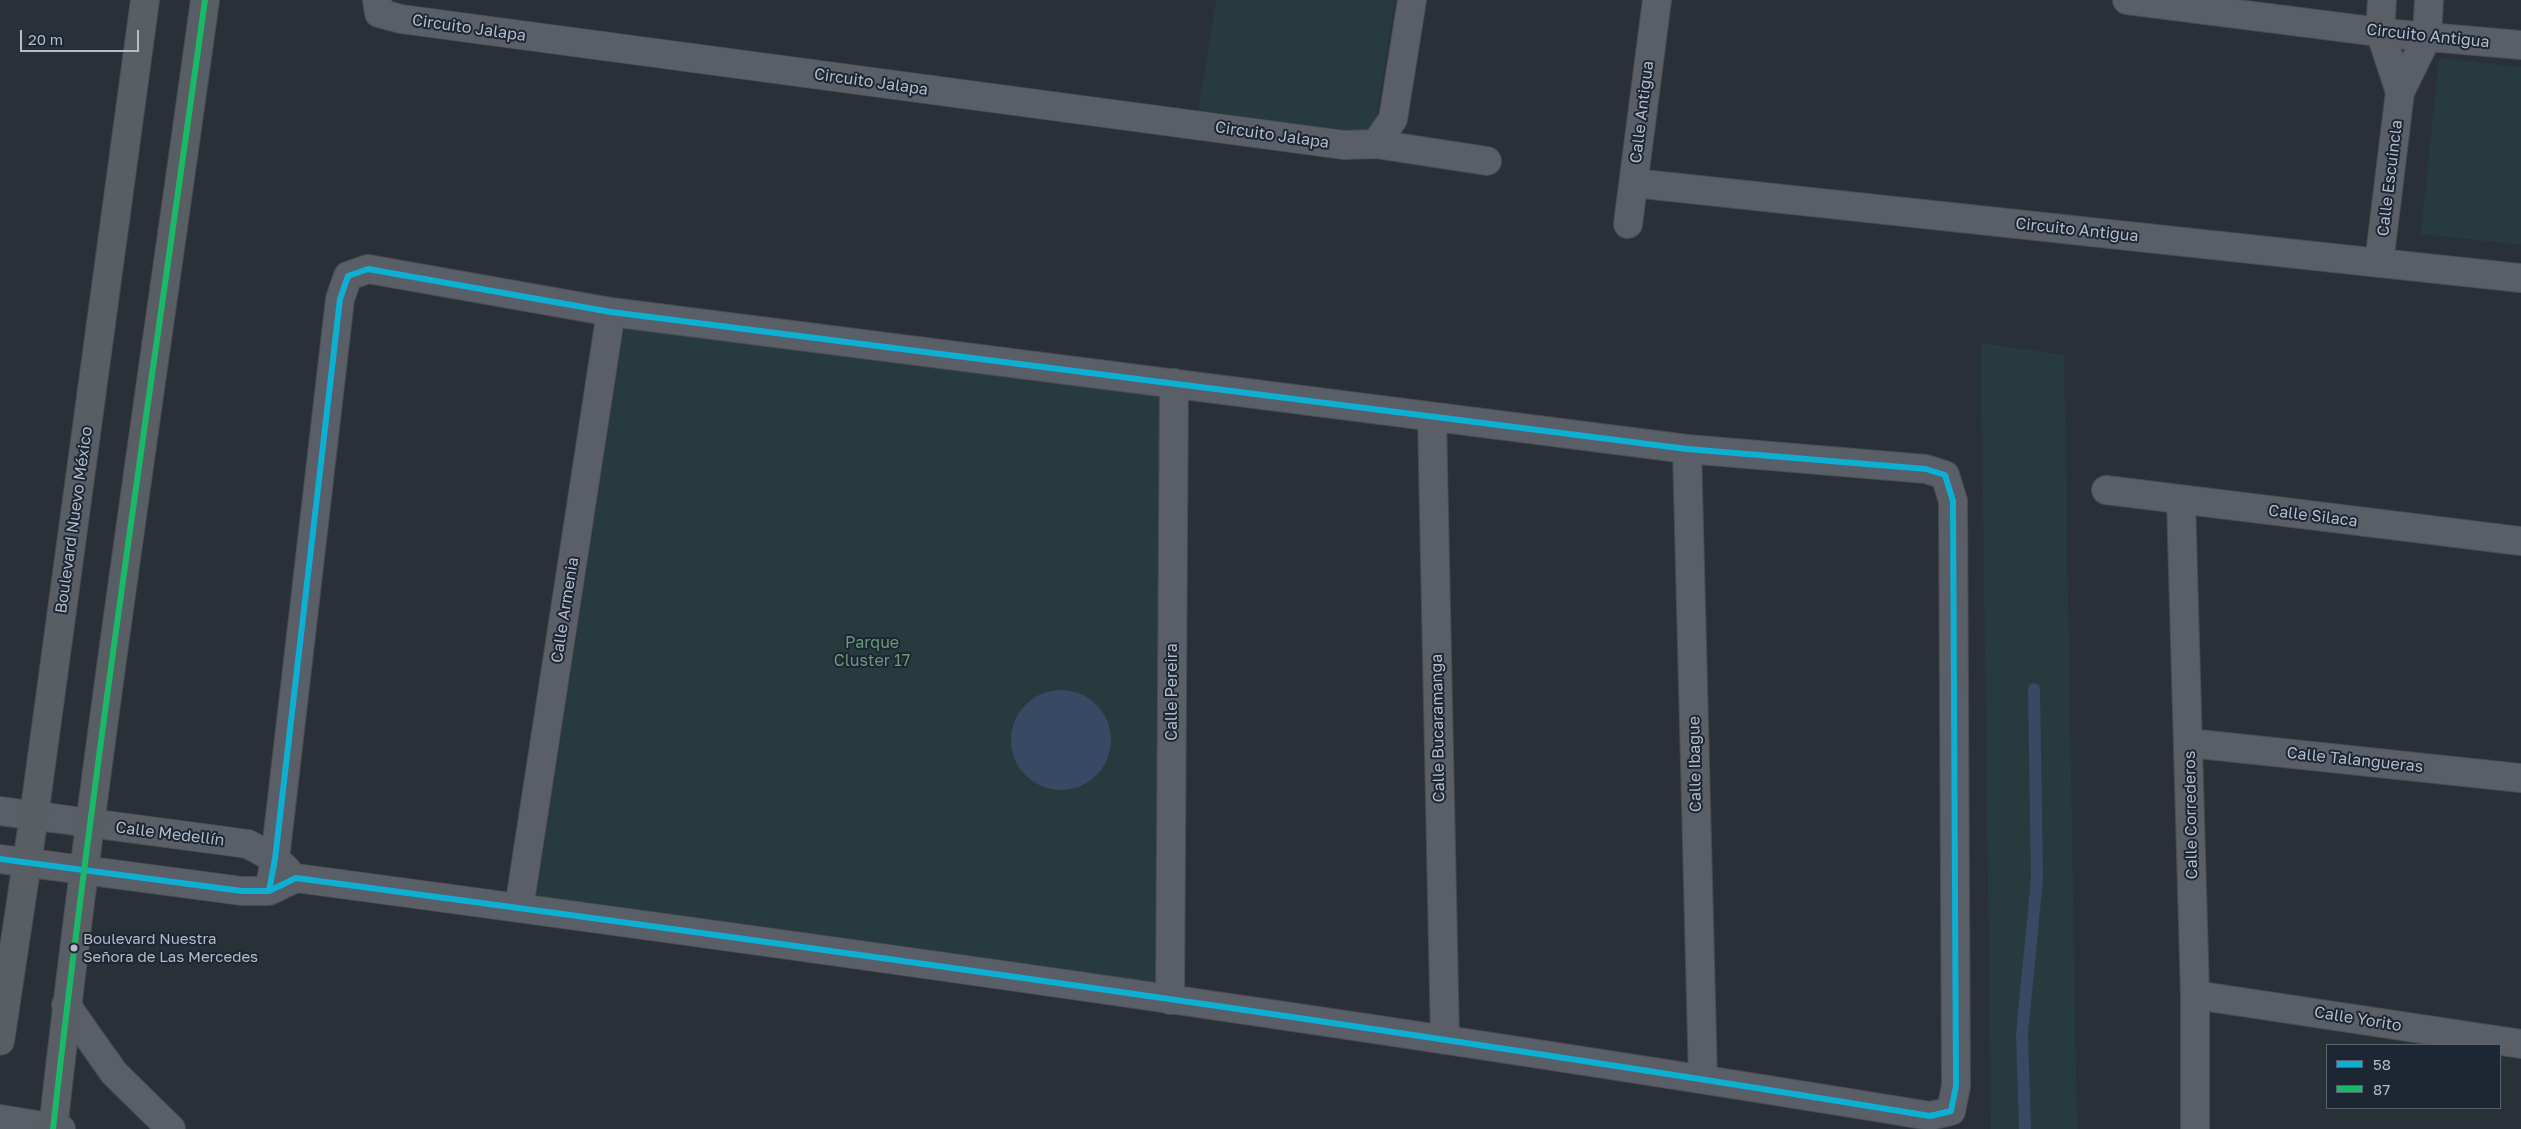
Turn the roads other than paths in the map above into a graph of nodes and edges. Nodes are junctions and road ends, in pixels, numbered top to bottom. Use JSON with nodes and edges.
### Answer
{"nodes":[{"id":1,"x":145,"y":0,"type":"edge"},
{"id":2,"x":205,"y":0,"type":"edge"},
{"id":3,"x":377,"y":0,"type":"edge"},
{"id":4,"x":1412,"y":0,"type":"edge"},
{"id":5,"x":1657,"y":0,"type":"edge"},
{"id":6,"x":2127,"y":0,"type":"edge"},
{"id":7,"x":2382,"y":0,"type":"edge"},
{"id":8,"x":2429,"y":0,"type":"edge"},
{"id":9,"x":2380,"y":31,"type":"junction"},
{"id":10,"x":2427,"y":37,"type":"junction"},
{"id":11,"x":2521,"y":45,"type":"edge"},
{"id":12,"x":2400,"y":92,"type":"junction"},
{"id":13,"x":1376,"y":144,"type":"junction"},
{"id":14,"x":1487,"y":161,"type":"dead end"},
{"id":15,"x":1634,"y":183,"type":"junction"},
{"id":16,"x":1628,"y":224,"type":"dead end"},
{"id":17,"x":2380,"y":263,"type":"junction"},
{"id":18,"x":2521,"y":278,"type":"edge"},
{"id":19,"x":611,"y":312,"type":"junction"},
{"id":20,"x":1174,"y":383,"type":"junction"},
{"id":21,"x":1432,"y":416,"type":"junction"},
{"id":22,"x":1688,"y":449,"type":"junction"},
{"id":23,"x":2106,"y":490,"type":"dead end"},
{"id":24,"x":2182,"y":500,"type":"junction"},
{"id":25,"x":2521,"y":541,"type":"edge"},
{"id":26,"x":2189,"y":742,"type":"junction"},
{"id":27,"x":2521,"y":778,"type":"edge"},
{"id":28,"x":0,"y":811,"type":"edge"},
{"id":29,"x":34,"y":816,"type":"junction"},
{"id":30,"x":90,"y":824,"type":"junction"},
{"id":31,"x":275,"y":859,"type":"junction"},
{"id":32,"x":0,"y":860,"type":"edge"},
{"id":33,"x":26,"y":864,"type":"junction"},
{"id":34,"x":85,"y":872,"type":"junction"},
{"id":35,"x":296,"y":878,"type":"junction"},
{"id":36,"x":269,"y":891,"type":"junction"},
{"id":37,"x":519,"y":908,"type":"junction"},
{"id":38,"x":2195,"y":995,"type":"junction"},
{"id":39,"x":3,"y":997,"type":"edge"},
{"id":40,"x":1170,"y":1000,"type":"junction"},
{"id":41,"x":66,"y":1005,"type":"junction"},
{"id":42,"x":0,"y":1040,"type":"edge"},
{"id":43,"x":1445,"y":1040,"type":"junction"},
{"id":44,"x":2521,"y":1044,"type":"edge"},
{"id":45,"x":1703,"y":1079,"type":"junction"},
{"id":46,"x":0,"y":1118,"type":"edge"},
{"id":47,"x":56,"y":1129,"type":"edge"},
{"id":48,"x":172,"y":1129,"type":"edge"},
{"id":49,"x":2195,"y":1129,"type":"edge"}],
"edges":[{"from":1,"to":29,"type":"main road","name":"Boulevard Nuevo México"},
{"from":2,"to":30,"type":"main road"},
{"from":3,"to":13,"type":"street","name":"Circuito Jalapa"},
{"from":4,"to":13,"type":"street"},
{"from":5,"to":15,"type":"street","name":"Calle Antigua"},
{"from":6,"to":9,"type":"street","name":"Circuito Antigua"},
{"from":7,"to":9,"type":"street","name":"Calle Escuincla"},
{"from":8,"to":10,"type":"street","name":"Calle Escuincla"},
{"from":9,"to":10,"type":"street","name":"Circuito Antigua"},
{"from":9,"to":12,"type":"street","name":"Calle Escuincla"},
{"from":10,"to":11,"type":"street","name":"Circuito Antigua"},
{"from":10,"to":12,"type":"street","name":"Calle Escuincla"},
{"from":12,"to":17,"type":"street","name":"Calle Escuincla"},
{"from":13,"to":14,"type":"street","name":"Circuito Jalapa"},
{"from":15,"to":16,"type":"street","name":"Calle Antigua"},
{"from":15,"to":17,"type":"street","name":"Circuito Antigua"},
{"from":17,"to":18,"type":"street","name":"Circuito Antigua"},
{"from":19,"to":20,"type":"street"},
{"from":19,"to":31,"type":"street"},
{"from":19,"to":37,"type":"street","name":"Calle Armenia"},
{"from":20,"to":21,"type":"street"},
{"from":20,"to":40,"type":"street","name":"Calle Pereira"},
{"from":21,"to":22,"type":"street"},
{"from":21,"to":43,"type":"street","name":"Calle Bucaramanga"},
{"from":22,"to":45,"type":"street","name":"Calle Ibague"},
{"from":22,"to":45,"type":"street"},
{"from":23,"to":24,"type":"street","name":"Calle Silaca"},
{"from":24,"to":25,"type":"street","name":"Calle Silaca"},
{"from":24,"to":26,"type":"street","name":"Calle Correderos"},
{"from":26,"to":27,"type":"street","name":"Calle Talangueras"},
{"from":26,"to":38,"type":"street","name":"Calle Correderos"},
{"from":28,"to":29,"type":"street","name":"Calle Medellín"},
{"from":29,"to":30,"type":"street","name":"Calle Medellín"},
{"from":29,"to":33,"type":"main road","name":"Boulevard Nuevo México"},
{"from":30,"to":31,"type":"street","name":"Calle Medellín"},
{"from":30,"to":34,"type":"main road"},
{"from":31,"to":35,"type":"street","name":"Calle Medellín"},
{"from":31,"to":36,"type":"street"},
{"from":32,"to":33,"type":"street"},
{"from":33,"to":34,"type":"street"},
{"from":33,"to":39,"type":"main road","name":"Boulevard Nuevo México"},
{"from":34,"to":36,"type":"street"},
{"from":34,"to":41,"type":"main road"},
{"from":35,"to":36,"type":"street"},
{"from":35,"to":37,"type":"street"},
{"from":37,"to":40,"type":"street"},
{"from":38,"to":44,"type":"street","name":"Calle Yorito"},
{"from":38,"to":49,"type":"street","name":"Calle Correderos"},
{"from":39,"to":42,"type":"main road","name":"Boulevard Nuevo México"},
{"from":40,"to":43,"type":"street"},
{"from":41,"to":47,"type":"main road"},
{"from":41,"to":48,"type":"street"},
{"from":43,"to":45,"type":"street"},
{"from":46,"to":47,"type":"street"}]}
